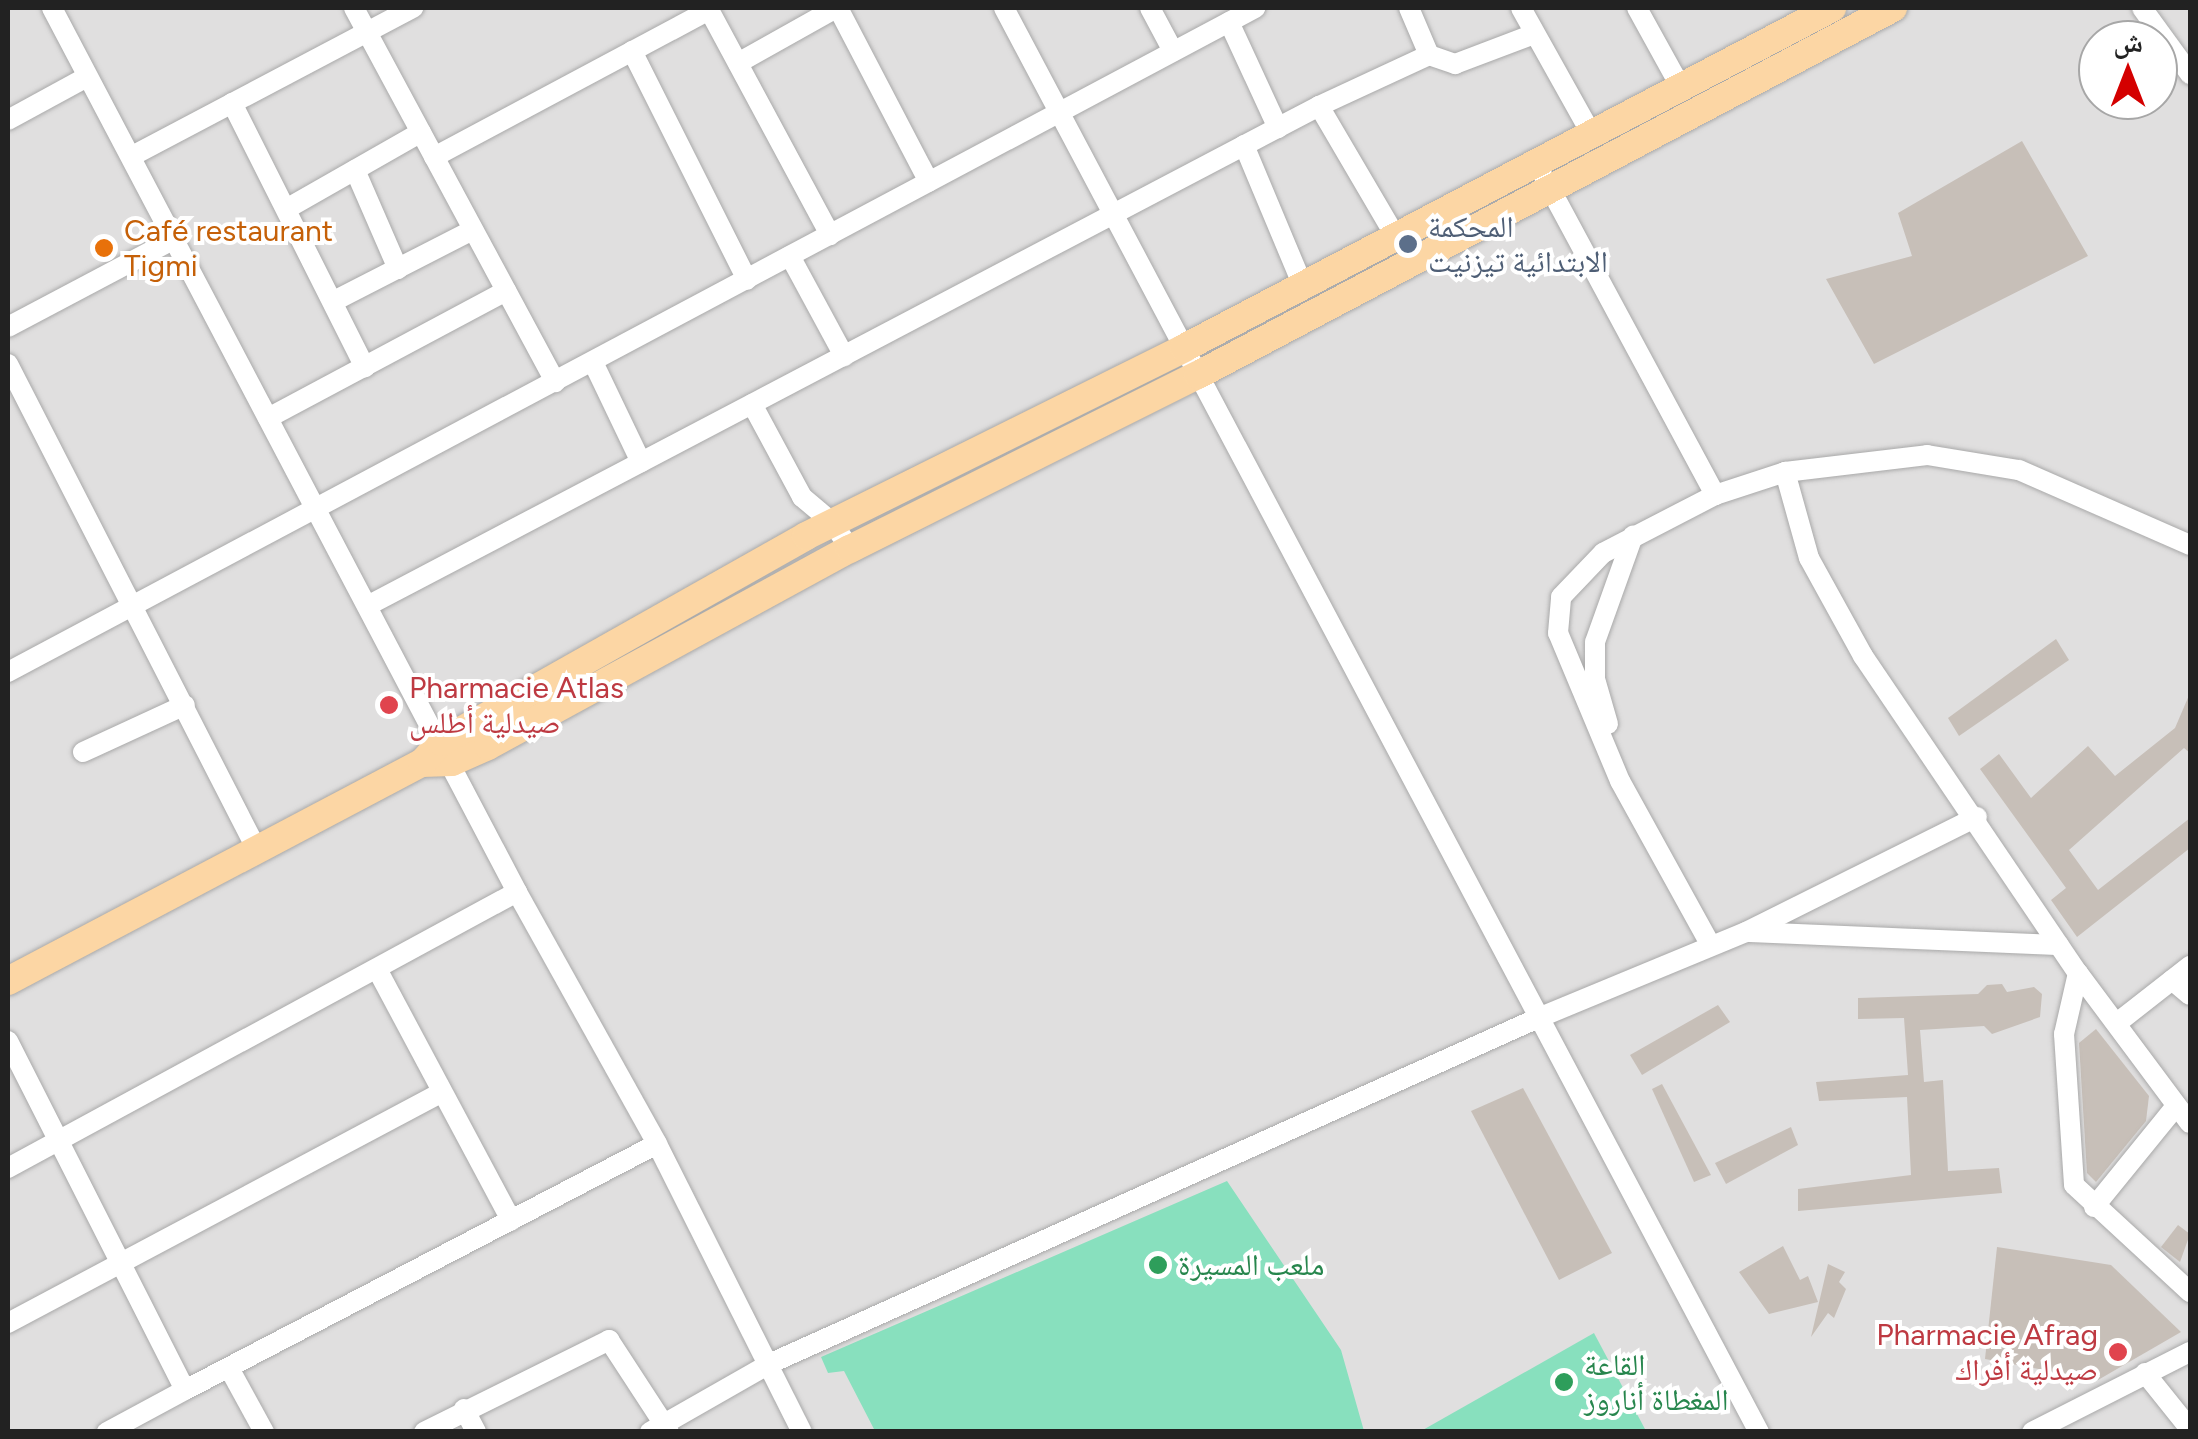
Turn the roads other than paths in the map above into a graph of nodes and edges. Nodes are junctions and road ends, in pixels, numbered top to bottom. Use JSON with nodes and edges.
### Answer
{"nodes":[{"id":1,"x":52,"y":8,"type":"edge"},
{"id":2,"x":354,"y":8,"type":"edge"},
{"id":3,"x":413,"y":8,"type":"edge"},
{"id":4,"x":709,"y":8,"type":"edge"},
{"id":5,"x":837,"y":8,"type":"edge"},
{"id":6,"x":1004,"y":8,"type":"edge"},
{"id":7,"x":1150,"y":8,"type":"edge"},
{"id":8,"x":1256,"y":8,"type":"edge"},
{"id":9,"x":1409,"y":8,"type":"edge"},
{"id":10,"x":1521,"y":8,"type":"edge"},
{"id":11,"x":1637,"y":8,"type":"edge"},
{"id":12,"x":1832,"y":8,"type":"edge"},
{"id":13,"x":1893,"y":8,"type":"edge"},
{"id":14,"x":2142,"y":8,"type":"edge"},
{"id":15,"x":1229,"y":22,"type":"junction"},
{"id":16,"x":367,"y":32,"type":"junction"},
{"id":17,"x":1534,"y":34,"type":"junction"},
{"id":18,"x":1806,"y":37,"type":"junction"},
{"id":19,"x":632,"y":50,"type":"junction"},
{"id":20,"x":1173,"y":52,"type":"junction"},
{"id":21,"x":1429,"y":56,"type":"junction"},
{"id":22,"x":738,"y":62,"type":"junction"},
{"id":23,"x":2190,"y":74,"type":"edge"},
{"id":24,"x":87,"y":77,"type":"junction"},
{"id":25,"x":1680,"y":86,"type":"junction"},
{"id":26,"x":232,"y":102,"type":"junction"},
{"id":27,"x":1319,"y":106,"type":"junction"},
{"id":28,"x":1058,"y":113,"type":"junction"},
{"id":29,"x":8,"y":120,"type":"edge"},
{"id":30,"x":1278,"y":128,"type":"junction"},
{"id":31,"x":421,"y":132,"type":"junction"},
{"id":32,"x":1592,"y":135,"type":"junction"},
{"id":33,"x":1244,"y":145,"type":"junction"},
{"id":34,"x":132,"y":156,"type":"junction"},
{"id":35,"x":434,"y":157,"type":"junction"},
{"id":36,"x":356,"y":170,"type":"junction"},
{"id":37,"x":1544,"y":177,"type":"junction"},
{"id":38,"x":928,"y":182,"type":"junction"},
{"id":39,"x":288,"y":208,"type":"junction"},
{"id":40,"x":1109,"y":216,"type":"junction"},
{"id":41,"x":474,"y":230,"type":"junction"},
{"id":42,"x":830,"y":235,"type":"junction"},
{"id":43,"x":1396,"y":237,"type":"junction"},
{"id":44,"x":174,"y":239,"type":"junction"},
{"id":45,"x":790,"y":256,"type":"junction"},
{"id":46,"x":398,"y":269,"type":"junction"},
{"id":47,"x":747,"y":280,"type":"junction"},
{"id":48,"x":1303,"y":286,"type":"junction"},
{"id":49,"x":506,"y":290,"type":"junction"},
{"id":50,"x":334,"y":302,"type":"junction"},
{"id":51,"x":8,"y":328,"type":"edge"},
{"id":52,"x":1184,"y":348,"type":"junction"},
{"id":53,"x":844,"y":356,"type":"junction"},
{"id":54,"x":593,"y":362,"type":"junction"},
{"id":55,"x":8,"y":364,"type":"edge"},
{"id":56,"x":366,"y":367,"type":"junction"},
{"id":57,"x":1198,"y":375,"type":"junction"},
{"id":58,"x":555,"y":382,"type":"junction"},
{"id":59,"x":752,"y":404,"type":"junction"},
{"id":60,"x":268,"y":418,"type":"junction"},
{"id":61,"x":641,"y":462,"type":"junction"},
{"id":62,"x":1785,"y":472,"type":"junction"},
{"id":63,"x":1714,"y":495,"type":"junction"},
{"id":64,"x":802,"y":496,"type":"junction"},
{"id":65,"x":316,"y":510,"type":"junction"},
{"id":66,"x":832,"y":522,"type":"junction"},
{"id":67,"x":806,"y":536,"type":"junction"},
{"id":68,"x":1633,"y":536,"type":"junction"},
{"id":69,"x":2190,"y":545,"type":"edge"},
{"id":70,"x":850,"y":550,"type":"junction"},
{"id":71,"x":822,"y":565,"type":"junction"},
{"id":72,"x":368,"y":606,"type":"junction"},
{"id":73,"x":132,"y":609,"type":"junction"},
{"id":74,"x":8,"y":672,"type":"edge"},
{"id":75,"x":1584,"y":673,"type":"junction"},
{"id":76,"x":185,"y":706,"type":"junction"},
{"id":77,"x":83,"y":752,"type":"dead end"},
{"id":78,"x":438,"y":756,"type":"junction"},
{"id":79,"x":1976,"y":817,"type":"junction"},
{"id":80,"x":257,"y":850,"type":"junction"},
{"id":81,"x":517,"y":892,"type":"junction"},
{"id":82,"x":1746,"y":932,"type":"junction"},
{"id":83,"x":1710,"y":944,"type":"junction"},
{"id":84,"x":2059,"y":945,"type":"junction"},
{"id":85,"x":2190,"y":966,"type":"edge"},
{"id":86,"x":377,"y":969,"type":"junction"},
{"id":87,"x":2078,"y":973,"type":"junction"},
{"id":88,"x":2172,"y":980,"type":"junction"},
{"id":89,"x":8,"y":981,"type":"edge"},
{"id":90,"x":2190,"y":995,"type":"edge"},
{"id":91,"x":1536,"y":1018,"type":"junction"},
{"id":92,"x":2117,"y":1023,"type":"junction"},
{"id":93,"x":8,"y":1042,"type":"edge"},
{"id":94,"x":440,"y":1093,"type":"junction"},
{"id":95,"x":2176,"y":1106,"type":"junction"},
{"id":96,"x":2190,"y":1123,"type":"edge"},
{"id":97,"x":55,"y":1143,"type":"junction"},
{"id":98,"x":657,"y":1144,"type":"junction"},
{"id":99,"x":8,"y":1168,"type":"edge"},
{"id":100,"x":2094,"y":1207,"type":"junction"},
{"id":101,"x":511,"y":1220,"type":"junction"},
{"id":102,"x":122,"y":1262,"type":"junction"},
{"id":103,"x":2190,"y":1292,"type":"edge"},
{"id":104,"x":8,"y":1323,"type":"edge"},
{"id":105,"x":2190,"y":1352,"type":"edge"},
{"id":106,"x":769,"y":1364,"type":"junction"},
{"id":107,"x":230,"y":1368,"type":"junction"},
{"id":108,"x":2144,"y":1373,"type":"junction"},
{"id":109,"x":185,"y":1390,"type":"junction"},
{"id":110,"x":464,"y":1410,"type":"junction"},
{"id":111,"x":661,"y":1429,"type":"edge"},
{"id":112,"x":2190,"y":1429,"type":"edge"},
{"id":113,"x":107,"y":1432,"type":"edge"},
{"id":114,"x":264,"y":1432,"type":"edge"},
{"id":115,"x":424,"y":1432,"type":"edge"},
{"id":116,"x":476,"y":1432,"type":"edge"},
{"id":117,"x":802,"y":1432,"type":"edge"},
{"id":118,"x":1758,"y":1432,"type":"edge"},
{"id":119,"x":2032,"y":1432,"type":"edge"}],
"edges":[{"from":1,"to":24,"type":"street"},
{"from":2,"to":16,"type":"street"},
{"from":3,"to":16,"type":"street"},
{"from":4,"to":19,"type":"street"},
{"from":4,"to":22,"type":"street"},
{"from":5,"to":22,"type":"street"},
{"from":5,"to":38,"type":"street"},
{"from":6,"to":28,"type":"street"},
{"from":7,"to":20,"type":"street"},
{"from":8,"to":15,"type":"street"},
{"from":9,"to":21,"type":"street"},
{"from":10,"to":17,"type":"street"},
{"from":11,"to":25,"type":"street"},
{"from":12,"to":18,"type":"main road"},
{"from":13,"to":18,"type":"main road"},
{"from":14,"to":23,"type":"street"},
{"from":15,"to":20,"type":"street"},
{"from":15,"to":30,"type":"street"},
{"from":16,"to":26,"type":"street"},
{"from":16,"to":31,"type":"street"},
{"from":17,"to":21,"type":"street"},
{"from":17,"to":32,"type":"street"},
{"from":18,"to":25,"type":"main road"},
{"from":18,"to":37,"type":"main road"},
{"from":19,"to":35,"type":"street"},
{"from":19,"to":47,"type":"street"},
{"from":20,"to":28,"type":"street"},
{"from":21,"to":27,"type":"street"},
{"from":22,"to":42,"type":"street"},
{"from":24,"to":29,"type":"street"},
{"from":24,"to":34,"type":"street"},
{"from":25,"to":32,"type":"main road"},
{"from":26,"to":34,"type":"street"},
{"from":26,"to":39,"type":"street"},
{"from":27,"to":30,"type":"street"},
{"from":27,"to":43,"type":"street"},
{"from":28,"to":38,"type":"street"},
{"from":28,"to":40,"type":"street"},
{"from":30,"to":33,"type":"street"},
{"from":31,"to":35,"type":"street"},
{"from":31,"to":36,"type":"street"},
{"from":32,"to":37,"type":"main road"},
{"from":33,"to":40,"type":"street"},
{"from":33,"to":48,"type":"street"},
{"from":34,"to":44,"type":"street"},
{"from":35,"to":41,"type":"street"},
{"from":36,"to":39,"type":"street"},
{"from":36,"to":46,"type":"street"},
{"from":37,"to":43,"type":"main road"},
{"from":37,"to":57,"type":"main road"},
{"from":37,"to":63,"type":"street"},
{"from":38,"to":42,"type":"street"},
{"from":39,"to":50,"type":"street"},
{"from":40,"to":52,"type":"street"},
{"from":40,"to":53,"type":"street"},
{"from":41,"to":46,"type":"street"},
{"from":41,"to":49,"type":"street"},
{"from":42,"to":45,"type":"street"},
{"from":43,"to":48,"type":"main road"},
{"from":44,"to":51,"type":"street"},
{"from":44,"to":60,"type":"street"},
{"from":45,"to":47,"type":"street"},
{"from":45,"to":53,"type":"street"},
{"from":46,"to":50,"type":"street"},
{"from":47,"to":54,"type":"street"},
{"from":48,"to":52,"type":"main road"},
{"from":49,"to":56,"type":"street"},
{"from":49,"to":58,"type":"street"},
{"from":50,"to":56,"type":"street"},
{"from":52,"to":57,"type":"street"},
{"from":52,"to":66,"type":"main road"},
{"from":53,"to":59,"type":"street"},
{"from":54,"to":58,"type":"street"},
{"from":54,"to":61,"type":"street"},
{"from":55,"to":73,"type":"street"},
{"from":56,"to":60,"type":"street"},
{"from":57,"to":70,"type":"main road"},
{"from":57,"to":91,"type":"street"},
{"from":58,"to":65,"type":"street"},
{"from":59,"to":61,"type":"street"},
{"from":59,"to":64,"type":"street"},
{"from":60,"to":65,"type":"street"},
{"from":61,"to":72,"type":"street"},
{"from":62,"to":63,"type":"street"},
{"from":62,"to":69,"type":"street"},
{"from":62,"to":79,"type":"street"},
{"from":63,"to":68,"type":"street"},
{"from":64,"to":66,"type":"street"},
{"from":64,"to":67,"type":"street"},
{"from":65,"to":72,"type":"street"},
{"from":65,"to":73,"type":"street"},
{"from":66,"to":67,"type":"main road"},
{"from":66,"to":70,"type":"street"},
{"from":67,"to":71,"type":"street"},
{"from":67,"to":78,"type":"main road"},
{"from":68,"to":75,"type":"street"},
{"from":68,"to":75,"type":"street"},
{"from":70,"to":71,"type":"main road"},
{"from":71,"to":78,"type":"main road"},
{"from":72,"to":78,"type":"street"},
{"from":73,"to":74,"type":"street"},
{"from":73,"to":76,"type":"street"},
{"from":75,"to":83,"type":"street"},
{"from":76,"to":77,"type":"street"},
{"from":76,"to":80,"type":"street"},
{"from":78,"to":80,"type":"main road"},
{"from":78,"to":81,"type":"street"},
{"from":79,"to":82,"type":"street"},
{"from":79,"to":84,"type":"street"},
{"from":80,"to":89,"type":"main road"},
{"from":81,"to":86,"type":"street"},
{"from":81,"to":98,"type":"street"},
{"from":82,"to":83,"type":"street"},
{"from":82,"to":84,"type":"street"},
{"from":83,"to":91,"type":"street"},
{"from":84,"to":87,"type":"street"},
{"from":85,"to":88,"type":"street"},
{"from":86,"to":94,"type":"street"},
{"from":86,"to":97,"type":"street"},
{"from":87,"to":92,"type":"street"},
{"from":87,"to":100,"type":"street"},
{"from":88,"to":90,"type":"street"},
{"from":88,"to":92,"type":"street"},
{"from":91,"to":106,"type":"street"},
{"from":91,"to":118,"type":"street"},
{"from":92,"to":95,"type":"street"},
{"from":93,"to":97,"type":"street"},
{"from":94,"to":101,"type":"street"},
{"from":94,"to":102,"type":"street"},
{"from":95,"to":96,"type":"street"},
{"from":95,"to":100,"type":"street"},
{"from":97,"to":99,"type":"street"},
{"from":97,"to":102,"type":"street"},
{"from":98,"to":101,"type":"street"},
{"from":98,"to":106,"type":"street"},
{"from":100,"to":103,"type":"street"},
{"from":101,"to":107,"type":"street"},
{"from":102,"to":104,"type":"street"},
{"from":102,"to":109,"type":"street"},
{"from":105,"to":108,"type":"street"},
{"from":106,"to":111,"type":"street"},
{"from":106,"to":117,"type":"street"},
{"from":107,"to":109,"type":"street"},
{"from":107,"to":114,"type":"street"},
{"from":108,"to":112,"type":"street"},
{"from":108,"to":119,"type":"street"},
{"from":109,"to":113,"type":"street"},
{"from":110,"to":111,"type":"street"},
{"from":110,"to":115,"type":"street"},
{"from":110,"to":116,"type":"street"}]}
